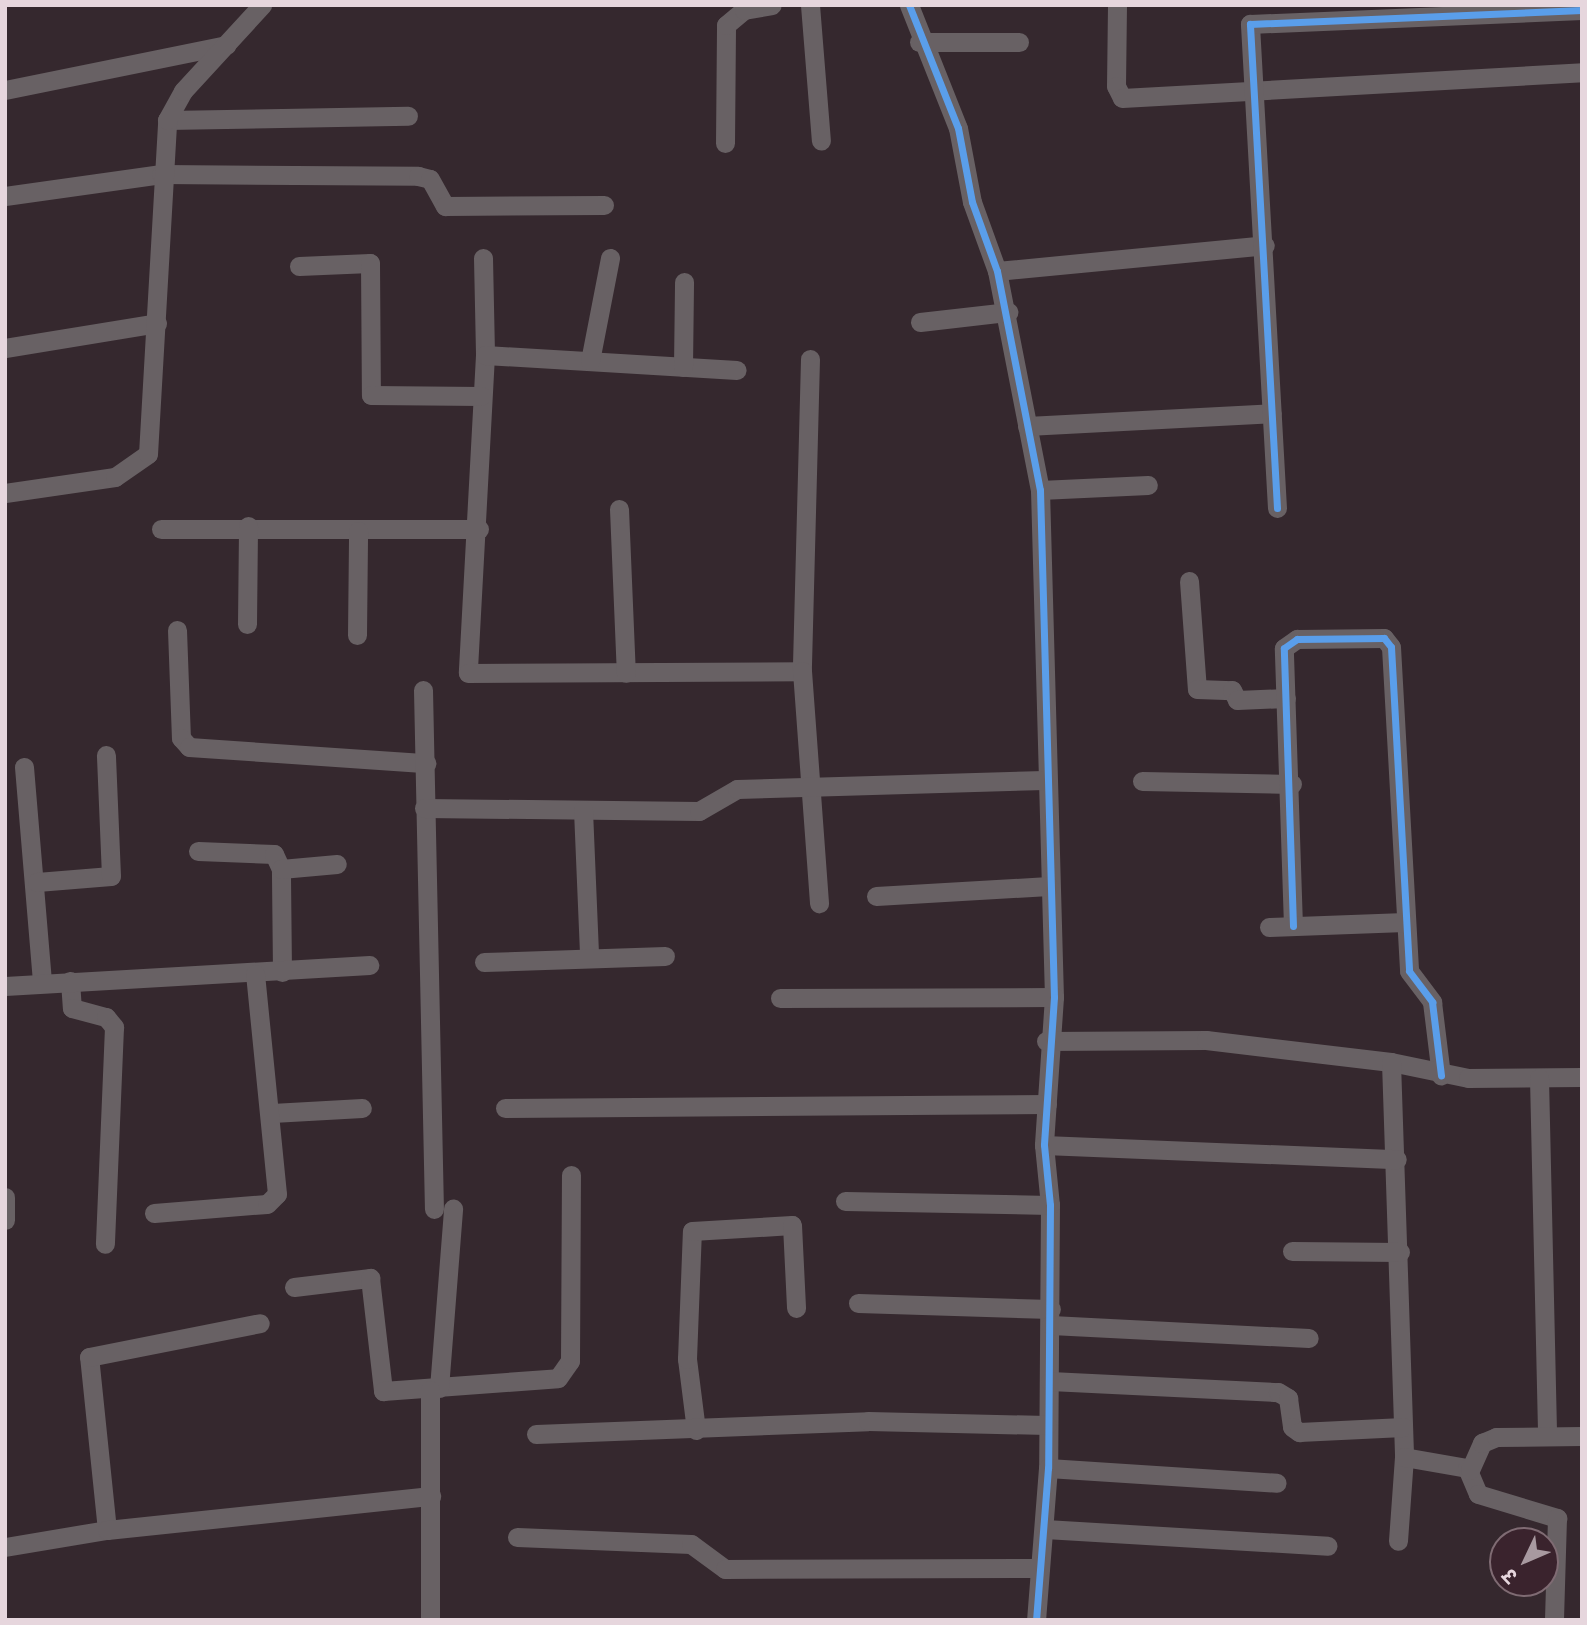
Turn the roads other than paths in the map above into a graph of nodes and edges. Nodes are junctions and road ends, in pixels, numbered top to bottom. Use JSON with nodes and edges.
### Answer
{"nodes":[{"id":1,"x":262,"y":5,"type":"edge"},
{"id":2,"x":772,"y":5,"type":"edge"},
{"id":3,"x":810,"y":5,"type":"edge"},
{"id":4,"x":909,"y":5,"type":"edge"},
{"id":5,"x":1117,"y":5,"type":"edge"},
{"id":6,"x":1582,"y":10,"type":"edge"},
{"id":7,"x":1019,"y":42,"type":"dead end"},
{"id":8,"x":919,"y":43,"type":"junction"},
{"id":9,"x":226,"y":45,"type":"junction"},
{"id":10,"x":1582,"y":72,"type":"edge"},
{"id":11,"x":5,"y":90,"type":"edge"},
{"id":12,"x":1255,"y":93,"type":"junction"},
{"id":13,"x":408,"y":116,"type":"dead end"},
{"id":14,"x":167,"y":120,"type":"junction"},
{"id":15,"x":821,"y":141,"type":"dead end"},
{"id":16,"x":725,"y":143,"type":"dead end"},
{"id":17,"x":161,"y":174,"type":"junction"},
{"id":18,"x":5,"y":197,"type":"edge"},
{"id":19,"x":604,"y":205,"type":"dead end"},
{"id":20,"x":1265,"y":244,"type":"junction"},
{"id":21,"x":483,"y":258,"type":"dead end"},
{"id":22,"x":610,"y":258,"type":"dead end"},
{"id":23,"x":299,"y":266,"type":"dead end"},
{"id":24,"x":997,"y":271,"type":"junction"},
{"id":25,"x":684,"y":282,"type":"dead end"},
{"id":26,"x":1008,"y":312,"type":"junction"},
{"id":27,"x":920,"y":322,"type":"dead end"},
{"id":28,"x":157,"y":323,"type":"junction"},
{"id":29,"x":5,"y":348,"type":"edge"},
{"id":30,"x":485,"y":355,"type":"junction"},
{"id":31,"x":810,"y":359,"type":"dead end"},
{"id":32,"x":590,"y":361,"type":"junction"},
{"id":33,"x":683,"y":367,"type":"junction"},
{"id":34,"x":737,"y":370,"type":"dead end"},
{"id":35,"x":481,"y":396,"type":"junction"},
{"id":36,"x":1272,"y":413,"type":"junction"},
{"id":37,"x":1027,"y":426,"type":"junction"},
{"id":38,"x":1147,"y":485,"type":"dead end"},
{"id":39,"x":1040,"y":490,"type":"junction"},
{"id":40,"x":5,"y":493,"type":"edge"},
{"id":41,"x":1277,"y":508,"type":"dead end"},
{"id":42,"x":619,"y":509,"type":"dead end"},
{"id":43,"x":248,"y":526,"type":"junction"},
{"id":44,"x":161,"y":529,"type":"dead end"},
{"id":45,"x":479,"y":529,"type":"junction"},
{"id":46,"x":358,"y":531,"type":"junction"},
{"id":47,"x":1189,"y":581,"type":"dead end"},
{"id":48,"x":247,"y":624,"type":"dead end"},
{"id":49,"x":177,"y":630,"type":"dead end"},
{"id":50,"x":357,"y":635,"type":"dead end"},
{"id":51,"x":802,"y":671,"type":"junction"},
{"id":52,"x":626,"y":673,"type":"junction"},
{"id":53,"x":424,"y":690,"type":"dead end"},
{"id":54,"x":1286,"y":698,"type":"junction"},
{"id":55,"x":106,"y":755,"type":"dead end"},
{"id":56,"x":426,"y":763,"type":"junction"},
{"id":57,"x":24,"y":767,"type":"dead end"},
{"id":58,"x":1044,"y":780,"type":"junction"},
{"id":59,"x":1142,"y":781,"type":"dead end"},
{"id":60,"x":1292,"y":785,"type":"junction"},
{"id":61,"x":806,"y":788,"type":"junction"},
{"id":62,"x":424,"y":808,"type":"junction"},
{"id":63,"x":583,"y":810,"type":"junction"},
{"id":64,"x":198,"y":851,"type":"dead end"},
{"id":65,"x":337,"y":864,"type":"dead end"},
{"id":66,"x":281,"y":869,"type":"junction"},
{"id":67,"x":37,"y":882,"type":"junction"},
{"id":68,"x":1049,"y":886,"type":"junction"},
{"id":69,"x":876,"y":897,"type":"dead end"},
{"id":70,"x":819,"y":903,"type":"dead end"},
{"id":71,"x":1405,"y":922,"type":"junction"},
{"id":72,"x":1293,"y":926,"type":"junction"},
{"id":73,"x":1269,"y":927,"type":"dead end"},
{"id":74,"x":589,"y":956,"type":"junction"},
{"id":75,"x":665,"y":956,"type":"dead end"},
{"id":76,"x":484,"y":962,"type":"dead end"},
{"id":77,"x":369,"y":965,"type":"dead end"},
{"id":78,"x":282,"y":972,"type":"junction"},
{"id":79,"x":255,"y":974,"type":"junction"},
{"id":80,"x":70,"y":981,"type":"junction"},
{"id":81,"x":42,"y":982,"type":"junction"},
{"id":82,"x":5,"y":986,"type":"edge"},
{"id":83,"x":1054,"y":997,"type":"junction"},
{"id":84,"x":780,"y":998,"type":"dead end"},
{"id":85,"x":1046,"y":1041,"type":"junction"},
{"id":86,"x":1391,"y":1062,"type":"junction"},
{"id":87,"x":1441,"y":1075,"type":"junction"},
{"id":88,"x":1582,"y":1077,"type":"edge"},
{"id":89,"x":1539,"y":1078,"type":"junction"},
{"id":90,"x":1047,"y":1104,"type":"junction"},
{"id":91,"x":362,"y":1108,"type":"dead end"},
{"id":92,"x":505,"y":1108,"type":"dead end"},
{"id":93,"x":272,"y":1113,"type":"junction"},
{"id":94,"x":1044,"y":1145,"type":"junction"},
{"id":95,"x":1397,"y":1159,"type":"junction"},
{"id":96,"x":571,"y":1175,"type":"dead end"},
{"id":97,"x":5,"y":1197,"type":"edge"},
{"id":98,"x":845,"y":1201,"type":"dead end"},
{"id":99,"x":1050,"y":1205,"type":"junction"},
{"id":100,"x":154,"y":1213,"type":"dead end"},
{"id":101,"x":5,"y":1220,"type":"edge"},
{"id":102,"x":105,"y":1244,"type":"dead end"},
{"id":103,"x":1292,"y":1251,"type":"dead end"},
{"id":104,"x":1400,"y":1252,"type":"junction"},
{"id":105,"x":294,"y":1287,"type":"dead end"},
{"id":106,"x":858,"y":1303,"type":"dead end"},
{"id":107,"x":796,"y":1308,"type":"dead end"},
{"id":108,"x":1051,"y":1317,"type":"junction"},
{"id":109,"x":260,"y":1323,"type":"dead end"},
{"id":110,"x":1309,"y":1338,"type":"dead end"},
{"id":111,"x":1050,"y":1381,"type":"junction"},
{"id":112,"x":435,"y":1389,"type":"junction"},
{"id":113,"x":1047,"y":1425,"type":"junction"},
{"id":114,"x":1403,"y":1427,"type":"junction"},
{"id":115,"x":696,"y":1430,"type":"junction"},
{"id":116,"x":536,"y":1434,"type":"dead end"},
{"id":117,"x":1547,"y":1434,"type":"junction"},
{"id":118,"x":1582,"y":1436,"type":"edge"},
{"id":119,"x":1404,"y":1457,"type":"junction"},
{"id":120,"x":1048,"y":1468,"type":"junction"},
{"id":121,"x":1470,"y":1470,"type":"junction"},
{"id":122,"x":1277,"y":1483,"type":"dead end"},
{"id":123,"x":431,"y":1496,"type":"junction"},
{"id":124,"x":1045,"y":1529,"type":"junction"},
{"id":125,"x":107,"y":1530,"type":"junction"},
{"id":126,"x":517,"y":1537,"type":"dead end"},
{"id":127,"x":1398,"y":1541,"type":"dead end"},
{"id":128,"x":1327,"y":1546,"type":"dead end"},
{"id":129,"x":5,"y":1547,"type":"edge"},
{"id":130,"x":1040,"y":1568,"type":"junction"},
{"id":131,"x":430,"y":1620,"type":"edge"},
{"id":132,"x":1036,"y":1620,"type":"edge"},
{"id":133,"x":1554,"y":1620,"type":"edge"}],
"edges":[{"from":1,"to":9,"type":"street"},
{"from":2,"to":16,"type":"street"},
{"from":3,"to":15,"type":"street"},
{"from":4,"to":8,"type":"street"},
{"from":5,"to":12,"type":"street"},
{"from":6,"to":12,"type":"street"},
{"from":7,"to":8,"type":"street"},
{"from":8,"to":24,"type":"street"},
{"from":9,"to":11,"type":"street"},
{"from":9,"to":14,"type":"street"},
{"from":10,"to":12,"type":"street"},
{"from":12,"to":20,"type":"street"},
{"from":13,"to":14,"type":"street"},
{"from":14,"to":17,"type":"street"},
{"from":17,"to":18,"type":"street"},
{"from":17,"to":19,"type":"street"},
{"from":17,"to":28,"type":"street"},
{"from":20,"to":24,"type":"street"},
{"from":20,"to":36,"type":"street"},
{"from":21,"to":30,"type":"street"},
{"from":22,"to":32,"type":"street"},
{"from":23,"to":35,"type":"street"},
{"from":24,"to":26,"type":"street"},
{"from":25,"to":33,"type":"street"},
{"from":26,"to":27,"type":"street"},
{"from":26,"to":37,"type":"street"},
{"from":28,"to":29,"type":"street"},
{"from":28,"to":40,"type":"street"},
{"from":30,"to":32,"type":"street"},
{"from":30,"to":35,"type":"street"},
{"from":31,"to":51,"type":"street"},
{"from":32,"to":33,"type":"street"},
{"from":33,"to":34,"type":"street"},
{"from":35,"to":45,"type":"street"},
{"from":36,"to":37,"type":"street"},
{"from":36,"to":41,"type":"street"},
{"from":37,"to":39,"type":"street"},
{"from":38,"to":39,"type":"street"},
{"from":39,"to":58,"type":"street"},
{"from":42,"to":52,"type":"street"},
{"from":43,"to":44,"type":"street"},
{"from":43,"to":46,"type":"street"},
{"from":43,"to":48,"type":"street"},
{"from":45,"to":46,"type":"street"},
{"from":45,"to":52,"type":"street"},
{"from":46,"to":50,"type":"street"},
{"from":47,"to":54,"type":"street"},
{"from":49,"to":56,"type":"street"},
{"from":51,"to":52,"type":"street"},
{"from":51,"to":61,"type":"street"},
{"from":53,"to":56,"type":"street"},
{"from":54,"to":60,"type":"street"},
{"from":54,"to":71,"type":"street"},
{"from":55,"to":67,"type":"street"},
{"from":56,"to":62,"type":"street"},
{"from":57,"to":67,"type":"street"},
{"from":58,"to":61,"type":"street"},
{"from":58,"to":68,"type":"street"},
{"from":59,"to":60,"type":"street"},
{"from":60,"to":72,"type":"street"},
{"from":61,"to":63,"type":"street"},
{"from":61,"to":70,"type":"street"},
{"from":62,"to":63,"type":"street"},
{"from":62,"to":112,"type":"street"},
{"from":63,"to":74,"type":"street"},
{"from":64,"to":66,"type":"street"},
{"from":65,"to":66,"type":"street"},
{"from":66,"to":78,"type":"street"},
{"from":67,"to":81,"type":"street"},
{"from":68,"to":69,"type":"street"},
{"from":68,"to":83,"type":"street"},
{"from":71,"to":72,"type":"street"},
{"from":71,"to":87,"type":"street"},
{"from":72,"to":73,"type":"street"},
{"from":74,"to":75,"type":"street"},
{"from":74,"to":76,"type":"street"},
{"from":77,"to":78,"type":"street"},
{"from":78,"to":79,"type":"street"},
{"from":79,"to":80,"type":"street"},
{"from":79,"to":93,"type":"street"},
{"from":80,"to":81,"type":"street"},
{"from":80,"to":102,"type":"street"},
{"from":81,"to":82,"type":"street"},
{"from":83,"to":84,"type":"street"},
{"from":83,"to":85,"type":"street"},
{"from":85,"to":86,"type":"street"},
{"from":85,"to":90,"type":"street"},
{"from":86,"to":87,"type":"street"},
{"from":86,"to":95,"type":"street"},
{"from":87,"to":89,"type":"street"},
{"from":88,"to":89,"type":"street"},
{"from":89,"to":117,"type":"street"},
{"from":90,"to":92,"type":"street"},
{"from":90,"to":94,"type":"street"},
{"from":91,"to":93,"type":"street"},
{"from":93,"to":100,"type":"street"},
{"from":94,"to":95,"type":"street"},
{"from":94,"to":99,"type":"street"},
{"from":95,"to":104,"type":"street"},
{"from":96,"to":112,"type":"street"},
{"from":97,"to":101,"type":"street"},
{"from":98,"to":99,"type":"street"},
{"from":99,"to":108,"type":"street"},
{"from":103,"to":104,"type":"street"},
{"from":104,"to":114,"type":"street"},
{"from":105,"to":112,"type":"street"},
{"from":106,"to":108,"type":"street"},
{"from":107,"to":115,"type":"street"},
{"from":108,"to":110,"type":"street"},
{"from":108,"to":111,"type":"street"},
{"from":109,"to":125,"type":"street"},
{"from":111,"to":113,"type":"street"},
{"from":111,"to":114,"type":"street"},
{"from":112,"to":123,"type":"street"},
{"from":113,"to":115,"type":"street"},
{"from":113,"to":120,"type":"street"},
{"from":114,"to":119,"type":"street"},
{"from":115,"to":116,"type":"street"},
{"from":117,"to":118,"type":"street"},
{"from":117,"to":121,"type":"street"},
{"from":119,"to":121,"type":"street"},
{"from":119,"to":127,"type":"street"},
{"from":120,"to":122,"type":"street"},
{"from":120,"to":124,"type":"street"},
{"from":121,"to":133,"type":"street"},
{"from":123,"to":125,"type":"street"},
{"from":123,"to":131,"type":"street"},
{"from":124,"to":128,"type":"street"},
{"from":124,"to":130,"type":"street"},
{"from":125,"to":129,"type":"street"},
{"from":126,"to":130,"type":"street"},
{"from":130,"to":132,"type":"street"}]}
